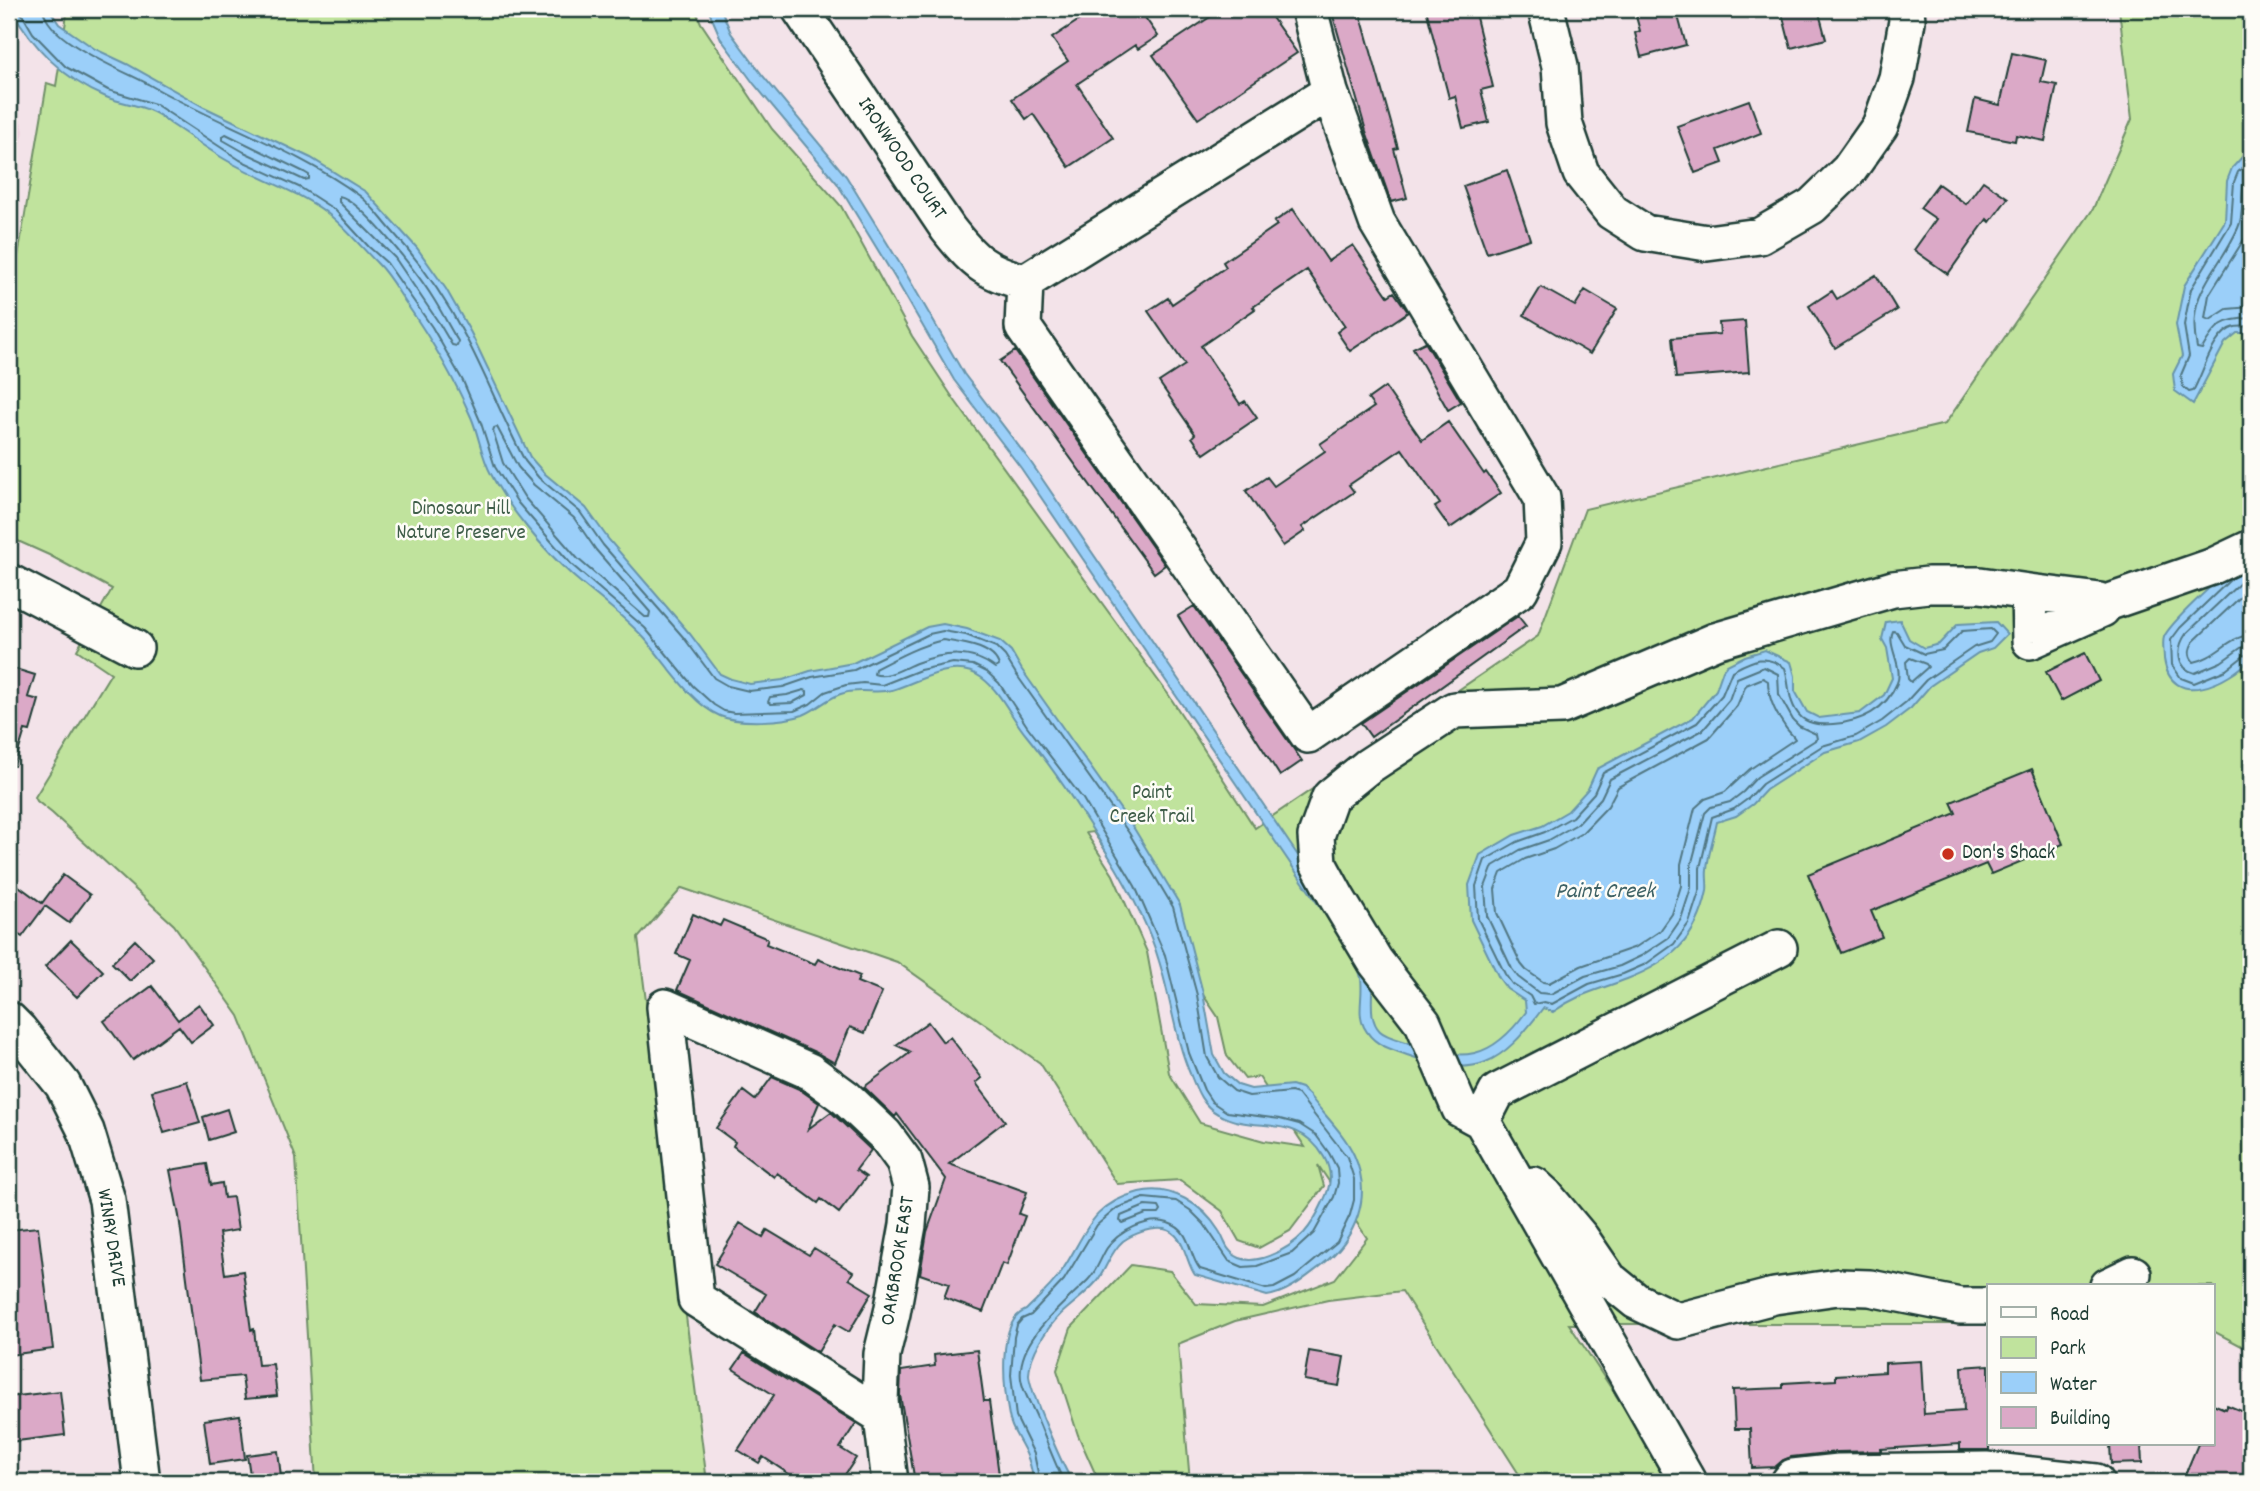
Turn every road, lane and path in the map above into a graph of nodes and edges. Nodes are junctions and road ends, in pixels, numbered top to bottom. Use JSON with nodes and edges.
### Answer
{"nodes":[{"id":1,"x":800,"y":9,"type":"edge"},
{"id":2,"x":1310,"y":9,"type":"edge"},
{"id":3,"x":1546,"y":9,"type":"edge"},
{"id":4,"x":1906,"y":9,"type":"edge"},
{"id":5,"x":1330,"y":92,"type":"junction"},
{"id":6,"x":1025,"y":282,"type":"junction"},
{"id":7,"x":2251,"y":548,"type":"edge"},
{"id":8,"x":9,"y":582,"type":"edge"},
{"id":9,"x":2029,"y":592,"type":"junction"},
{"id":10,"x":2101,"y":605,"type":"junction"},
{"id":11,"x":135,"y":648,"type":"dead end"},
{"id":12,"x":1779,"y":948,"type":"dead end"},
{"id":13,"x":9,"y":1020,"type":"edge"},
{"id":14,"x":1482,"y":1121,"type":"junction"},
{"id":15,"x":1501,"y":1157,"type":"junction"},
{"id":16,"x":1987,"y":1306,"type":"edge"},
{"id":17,"x":882,"y":1416,"type":"junction"},
{"id":18,"x":142,"y":1482,"type":"edge"},
{"id":19,"x":890,"y":1482,"type":"edge"},
{"id":20,"x":1688,"y":1482,"type":"edge"},
{"id":21,"x":1788,"y":1482,"type":"edge"},
{"id":22,"x":2096,"y":1482,"type":"edge"}],
"edges":[{"from":1,"to":6,"type":"street","name":"IRONWOOD COURT"},
{"from":2,"to":5,"type":"street"},
{"from":3,"to":4,"type":"street"},
{"from":5,"to":6,"type":"street"},
{"from":5,"to":6,"type":"street"},
{"from":7,"to":10,"type":"street"},
{"from":8,"to":11,"type":"street"},
{"from":9,"to":10,"type":"street"},
{"from":9,"to":10,"type":"street"},
{"from":9,"to":14,"type":"street"},
{"from":12,"to":14,"type":"street"},
{"from":13,"to":18,"type":"street","name":"WINRY DRIVE"},
{"from":14,"to":15,"type":"street"},
{"from":15,"to":16,"type":"street"},
{"from":15,"to":20,"type":"street"},
{"from":17,"to":17,"type":"street","name":"OAKBROOK EAST"},
{"from":17,"to":19,"type":"street","name":"OAKBROOK EAST"},
{"from":21,"to":22,"type":"street"}]}
